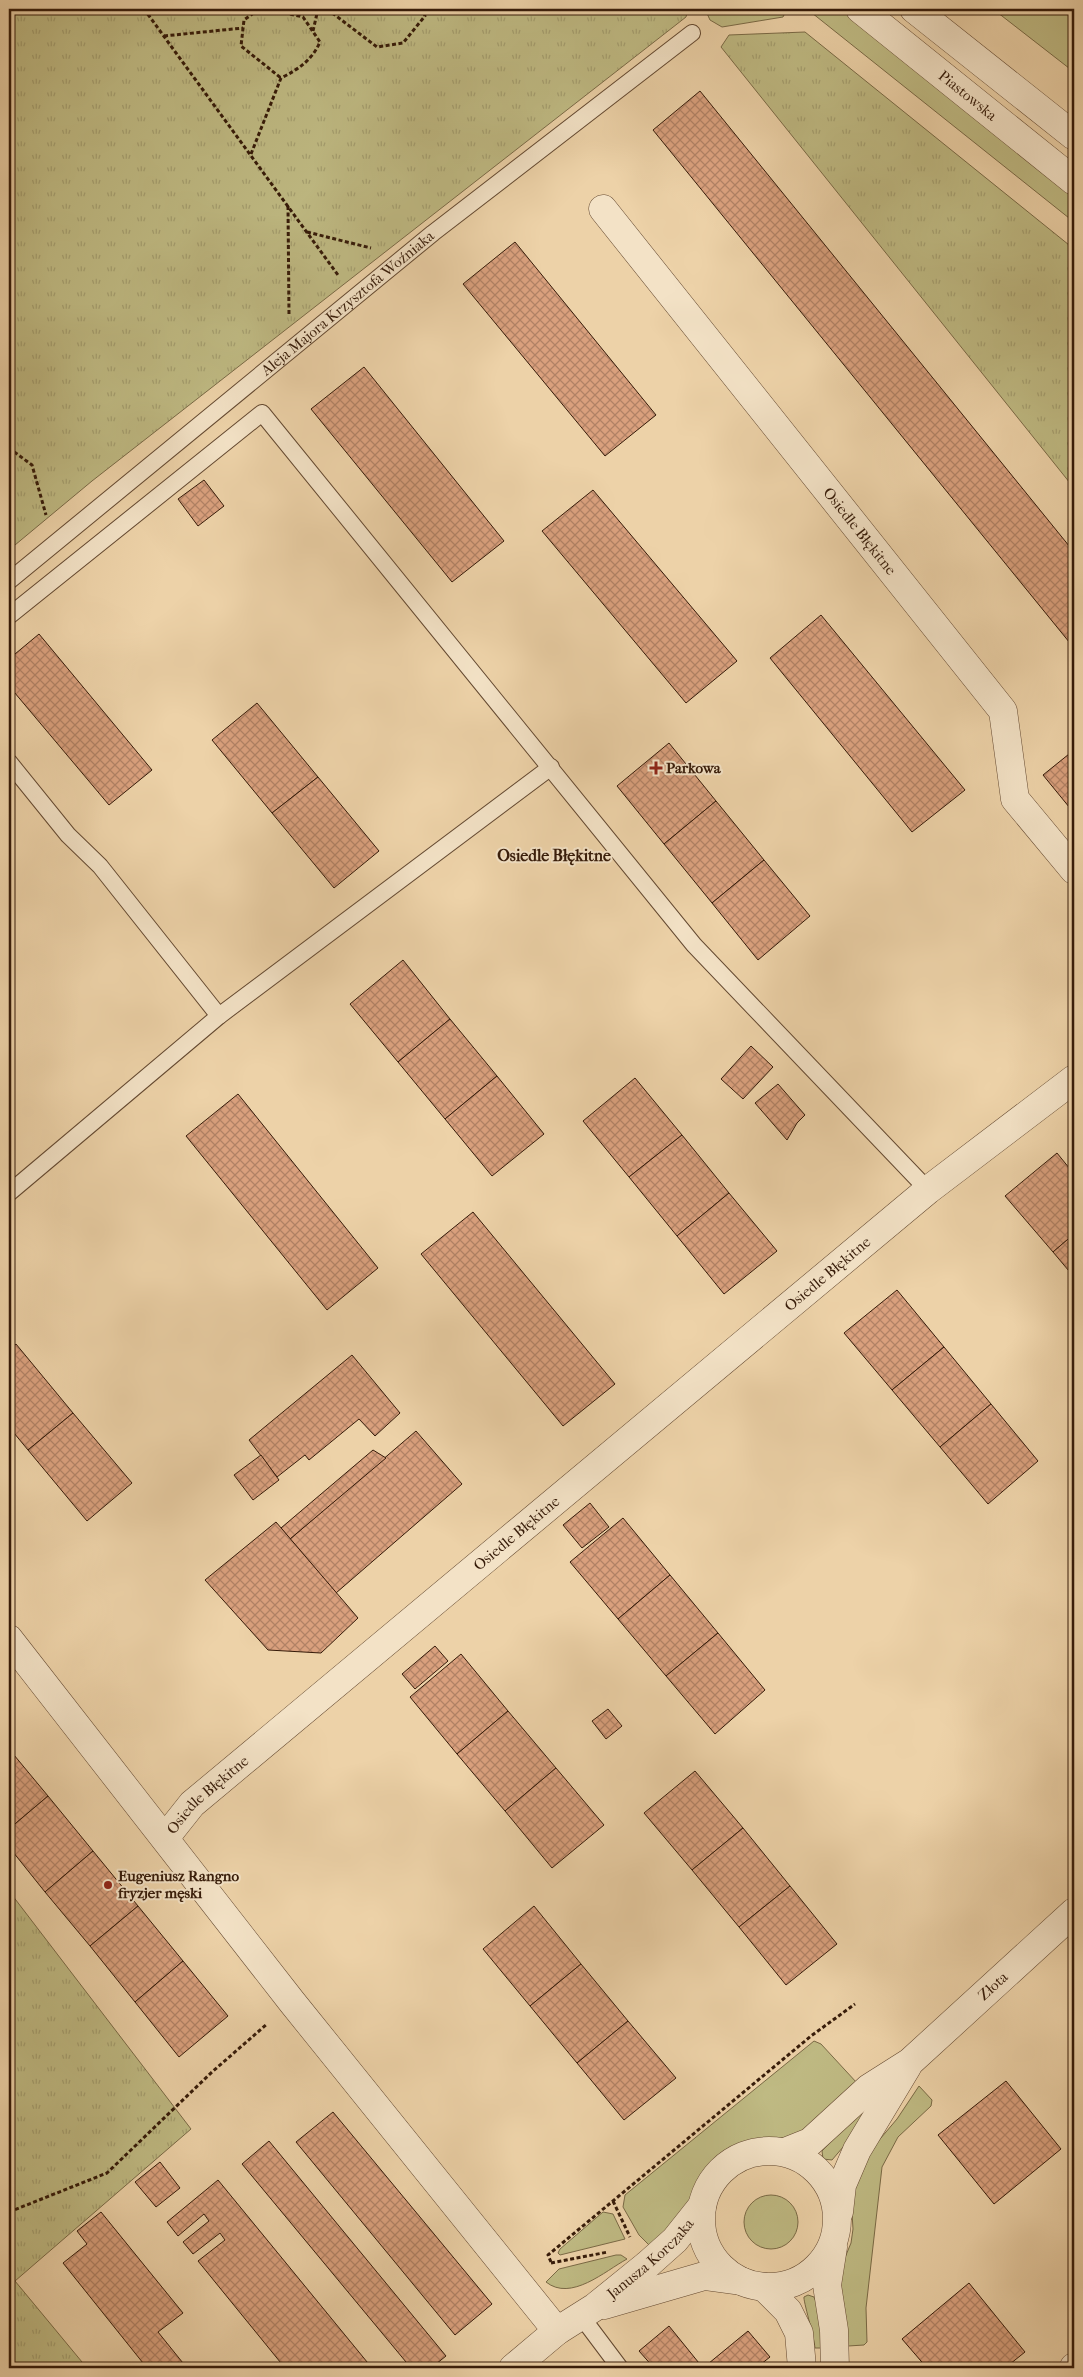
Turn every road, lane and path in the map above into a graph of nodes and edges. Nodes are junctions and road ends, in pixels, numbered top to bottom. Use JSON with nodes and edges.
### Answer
{"nodes":[{"id":1,"x":144,"y":9,"type":"edge"},
{"id":2,"x":251,"y":9,"type":"edge"},
{"id":3,"x":259,"y":9,"type":"edge"},
{"id":4,"x":268,"y":9,"type":"edge"},
{"id":5,"x":318,"y":9,"type":"edge"},
{"id":6,"x":327,"y":9,"type":"edge"},
{"id":7,"x":422,"y":9,"type":"edge"},
{"id":8,"x":860,"y":9,"type":"edge"},
{"id":9,"x":914,"y":9,"type":"edge"},
{"id":10,"x":254,"y":13,"type":"junction"},
{"id":11,"x":243,"y":28,"type":"junction"},
{"id":12,"x":313,"y":32,"type":"junction"},
{"id":13,"x":692,"y":33,"type":"dead end"},
{"id":14,"x":164,"y":36,"type":"junction"},
{"id":15,"x":281,"y":78,"type":"junction"},
{"id":16,"x":1072,"y":129,"type":"edge"},
{"id":17,"x":251,"y":155,"type":"junction"},
{"id":18,"x":1074,"y":181,"type":"edge"},
{"id":19,"x":288,"y":206,"type":"junction"},
{"id":20,"x":603,"y":209,"type":"dead end"},
{"id":21,"x":307,"y":232,"type":"junction"},
{"id":22,"x":404,"y":257,"type":"junction"},
{"id":23,"x":354,"y":298,"type":"junction"},
{"id":24,"x":290,"y":350,"type":"junction"},
{"id":25,"x":9,"y":448,"type":"edge"},
{"id":26,"x":53,"y":544,"type":"junction"},
{"id":27,"x":9,"y":581,"type":"edge"},
{"id":28,"x":9,"y":616,"type":"edge"},
{"id":29,"x":9,"y":762,"type":"edge"},
{"id":30,"x":551,"y":767,"type":"junction"},
{"id":31,"x":1074,"y":870,"type":"edge"},
{"id":32,"x":219,"y":1016,"type":"junction"},
{"id":33,"x":1074,"y":1079,"type":"edge"},
{"id":34,"x":928,"y":1190,"type":"junction"},
{"id":35,"x":9,"y":1193,"type":"edge"},
{"id":36,"x":9,"y":1639,"type":"edge"},
{"id":37,"x":165,"y":1838,"type":"junction"},
{"id":38,"x":1074,"y":1912,"type":"edge"},
{"id":39,"x":292,"y":2002,"type":"junction"},
{"id":40,"x":855,"y":2004,"type":"dead end"},
{"id":41,"x":910,"y":2062,"type":"junction"},
{"id":42,"x":785,"y":2152,"type":"junction"},
{"id":43,"x":613,"y":2201,"type":"junction"},
{"id":44,"x":702,"y":2206,"type":"junction"},
{"id":45,"x":9,"y":2212,"type":"edge"},
{"id":46,"x":836,"y":2229,"type":"junction"},
{"id":47,"x":632,"y":2240,"type":"dead end"},
{"id":48,"x":616,"y":2250,"type":"dead end"},
{"id":49,"x":551,"y":2262,"type":"junction"},
{"id":50,"x":752,"y":2284,"type":"junction"},
{"id":51,"x":521,"y":2286,"type":"junction"},
{"id":52,"x":588,"y":2312,"type":"junction"},
{"id":53,"x":557,"y":2331,"type":"junction"},
{"id":54,"x":513,"y":2368,"type":"edge"},
{"id":55,"x":620,"y":2368,"type":"edge"},
{"id":56,"x":802,"y":2368,"type":"edge"},
{"id":57,"x":835,"y":2368,"type":"edge"}],
"edges":[{"from":1,"to":14,"type":"path"},
{"from":2,"to":10,"type":"path"},
{"from":3,"to":10,"type":"path"},
{"from":4,"to":12,"type":"path"},
{"from":5,"to":12,"type":"path"},
{"from":6,"to":7,"type":"path"},
{"from":8,"to":18,"type":"street","name":"Piastowska"},
{"from":9,"to":16,"type":"street"},
{"from":10,"to":11,"type":"path"},
{"from":11,"to":14,"type":"path"},
{"from":11,"to":15,"type":"path"},
{"from":12,"to":15,"type":"path"},
{"from":13,"to":22,"type":"lane","name":"Aleja Majora Krzysztofa Woźniaka"},
{"from":14,"to":17,"type":"path"},
{"from":15,"to":17,"type":"path"},
{"from":17,"to":19,"type":"path"},
{"from":19,"to":21,"type":"path"},
{"from":19,"to":24,"type":"path"},
{"from":20,"to":31,"type":"street","name":"Osiedle Błękitne"},
{"from":21,"to":22,"type":"path"},
{"from":21,"to":23,"type":"path"},
{"from":22,"to":23,"type":"lane","name":"Aleja Majora Krzysztofa Woźniaka"},
{"from":23,"to":24,"type":"lane","name":"Aleja Majora Krzysztofa Woźniaka"},
{"from":24,"to":26,"type":"lane","name":"Aleja Majora Krzysztofa Woźniaka"},
{"from":25,"to":26,"type":"path"},
{"from":26,"to":27,"type":"lane","name":"Aleja Majora Krzysztofa Woźniaka"},
{"from":28,"to":30,"type":"lane"},
{"from":29,"to":32,"type":"lane"},
{"from":30,"to":32,"type":"lane"},
{"from":30,"to":34,"type":"lane"},
{"from":32,"to":35,"type":"lane"},
{"from":33,"to":34,"type":"street","name":"Osiedle Błękitne"},
{"from":34,"to":37,"type":"street","name":"Osiedle Błękitne"},
{"from":36,"to":37,"type":"street","name":"Osiedle Błękitne"},
{"from":37,"to":39,"type":"street"},
{"from":38,"to":41,"type":"street","name":"Złota"},
{"from":39,"to":45,"type":"path"},
{"from":39,"to":51,"type":"street"},
{"from":40,"to":43,"type":"path"},
{"from":41,"to":42,"type":"street","name":"Złota"},
{"from":41,"to":46,"type":"street","name":"Złota"},
{"from":42,"to":44,"type":"street"},
{"from":42,"to":46,"type":"street"},
{"from":43,"to":47,"type":"path"},
{"from":43,"to":49,"type":"path"},
{"from":44,"to":50,"type":"street"},
{"from":44,"to":52,"type":"street","name":"Janusza Korczaka"},
{"from":46,"to":50,"type":"street"},
{"from":46,"to":57,"type":"street","name":"Złota"},
{"from":48,"to":49,"type":"path"},
{"from":49,"to":51,"type":"path"},
{"from":50,"to":52,"type":"street","name":"Janusza Korczaka"},
{"from":50,"to":56,"type":"street"},
{"from":51,"to":53,"type":"street"},
{"from":52,"to":53,"type":"street","name":"Janusza Korczaka"},
{"from":52,"to":55,"type":"lane"},
{"from":53,"to":54,"type":"street","name":"Janusza Korczaka"}]}
